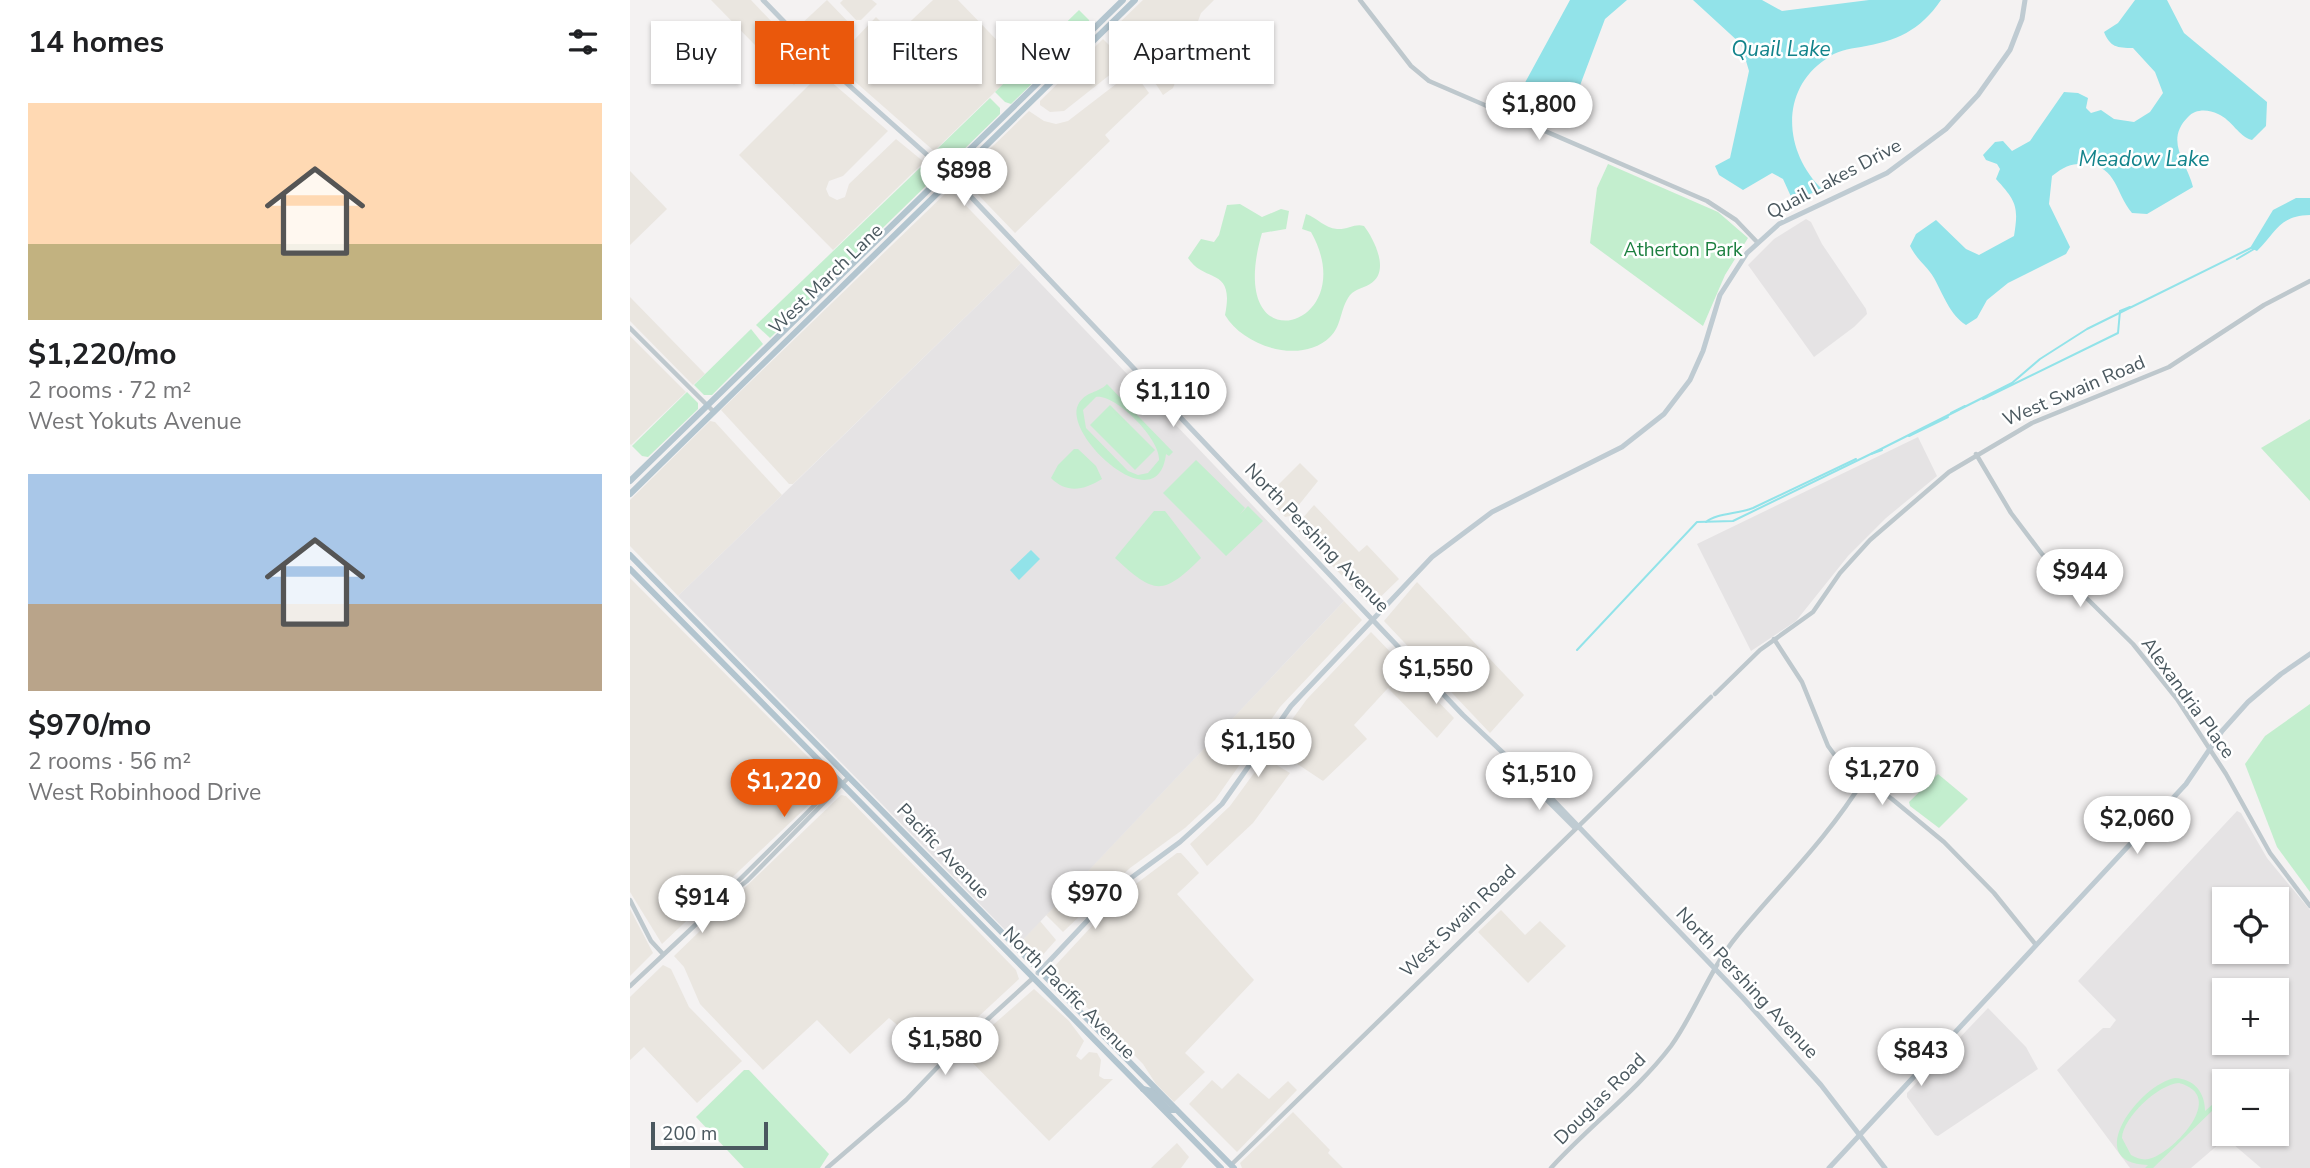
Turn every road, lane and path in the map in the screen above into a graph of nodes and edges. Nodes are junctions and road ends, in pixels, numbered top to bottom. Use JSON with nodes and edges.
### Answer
{"nodes":[{"id":1,"x":763,"y":0,"type":"edge"},
{"id":2,"x":1123,"y":0,"type":"edge"},
{"id":3,"x":1135,"y":0,"type":"edge"},
{"id":4,"x":1360,"y":0,"type":"edge"},
{"id":5,"x":2025,"y":0,"type":"edge"},
{"id":6,"x":946,"y":171,"type":"junction"},
{"id":7,"x":953,"y":178,"type":"junction"},
{"id":8,"x":1757,"y":242,"type":"junction"},
{"id":9,"x":2310,"y":281,"type":"edge"},
{"id":10,"x":630,"y":328,"type":"edge"},
{"id":11,"x":706,"y":405,"type":"junction"},
{"id":12,"x":713,"y":411,"type":"junction"},
{"id":13,"x":1976,"y":454,"type":"junction"},
{"id":14,"x":630,"y":481,"type":"edge"},
{"id":15,"x":630,"y":494,"type":"edge"},
{"id":16,"x":630,"y":555,"type":"edge"},
{"id":17,"x":630,"y":569,"type":"edge"},
{"id":18,"x":1372,"y":619,"type":"junction"},
{"id":19,"x":1774,"y":639,"type":"junction"},
{"id":20,"x":2310,"y":654,"type":"edge"},
{"id":21,"x":731,"y":672,"type":"junction"},
{"id":22,"x":765,"y":694,"type":"junction"},
{"id":23,"x":2208,"y":750,"type":"junction"},
{"id":24,"x":848,"y":778,"type":"junction"},
{"id":25,"x":1864,"y":779,"type":"junction"},
{"id":26,"x":842,"y":783,"type":"junction"},
{"id":27,"x":1577,"y":828,"type":"junction"},
{"id":28,"x":630,"y":900,"type":"edge"},
{"id":29,"x":2310,"y":906,"type":"edge"},
{"id":30,"x":2036,"y":945,"type":"junction"},
{"id":31,"x":663,"y":954,"type":"junction"},
{"id":32,"x":1714,"y":967,"type":"junction"},
{"id":33,"x":1039,"y":972,"type":"junction"},
{"id":34,"x":1033,"y":978,"type":"junction"},
{"id":35,"x":630,"y":986,"type":"edge"},
{"id":36,"x":1096,"y":1042,"type":"junction"},
{"id":37,"x":1126,"y":1060,"type":"junction"},
{"id":38,"x":1141,"y":1089,"type":"junction"},
{"id":39,"x":1176,"y":1110,"type":"junction"},
{"id":40,"x":1169,"y":1117,"type":"junction"},
{"id":41,"x":1195,"y":1130,"type":"junction"},
{"id":42,"x":1860,"y":1135,"type":"junction"},
{"id":43,"x":1231,"y":1167,"type":"edge"},
{"id":44,"x":827,"y":1168,"type":"edge"},
{"id":45,"x":1221,"y":1168,"type":"edge"},
{"id":46,"x":1551,"y":1168,"type":"edge"},
{"id":47,"x":1829,"y":1168,"type":"edge"},
{"id":48,"x":1885,"y":1168,"type":"edge"}],
"edges":[{"from":1,"to":6,"type":"main road","name":"North Pershing Avenue"},
{"from":2,"to":6,"type":"main road","name":"West March Lane"},
{"from":3,"to":7,"type":"main road","name":"West March Lane"},
{"from":4,"to":8,"type":"street"},
{"from":5,"to":8,"type":"main road","name":"Quail Lakes Drive"},
{"from":6,"to":7,"type":"main road","name":"North Pershing Avenue"},
{"from":6,"to":11,"type":"main road","name":"West March Lane"},
{"from":7,"to":12,"type":"main road","name":"West March Lane"},
{"from":7,"to":18,"type":"main road","name":"North Pershing Avenue"},
{"from":8,"to":18,"type":"main road","name":"Quail Lakes Drive"},
{"from":9,"to":13,"type":"street","name":"West Swain Road"},
{"from":10,"to":11,"type":"street"},
{"from":11,"to":12,"type":"street"},
{"from":11,"to":14,"type":"main road","name":"West March Lane"},
{"from":12,"to":15,"type":"main road","name":"West March Lane"},
{"from":13,"to":19,"type":"street","name":"West Swain Road"},
{"from":13,"to":23,"type":"street","name":"Alexandria Place"},
{"from":16,"to":22,"type":"main road","name":"Pacific Avenue"},
{"from":17,"to":21,"type":"main road","name":"North Pacific Avenue"},
{"from":18,"to":27,"type":"main road","name":"North Pershing Avenue"},
{"from":18,"to":33,"type":"main road","name":"Quail Lakes Drive"},
{"from":19,"to":25,"type":"street"},
{"from":19,"to":27,"type":"street","name":"West Swain Road"},
{"from":20,"to":23,"type":"main road"},
{"from":21,"to":22,"type":"main road"},
{"from":21,"to":26,"type":"main road","name":"North Pacific Avenue"},
{"from":22,"to":24,"type":"main road","name":"Pacific Avenue"},
{"from":23,"to":29,"type":"street","name":"Alexandria Place"},
{"from":23,"to":30,"type":"main road"},
{"from":24,"to":26,"type":"street"},
{"from":24,"to":33,"type":"main road","name":"Pacific Avenue"},
{"from":25,"to":30,"type":"street"},
{"from":25,"to":32,"type":"street","name":"Douglas Road"},
{"from":26,"to":31,"type":"street"},
{"from":26,"to":34,"type":"main road","name":"North Pacific Avenue"},
{"from":27,"to":32,"type":"main road","name":"North Pershing Avenue"},
{"from":27,"to":43,"type":"street","name":"West Swain Road"},
{"from":28,"to":31,"type":"street"},
{"from":30,"to":42,"type":"main road"},
{"from":31,"to":35,"type":"street"},
{"from":32,"to":42,"type":"main road","name":"North Pershing Avenue"},
{"from":32,"to":46,"type":"street","name":"Douglas Road"},
{"from":33,"to":34,"type":"main road","name":"Quail Lakes Drive"},
{"from":33,"to":37,"type":"main road","name":"Pacific Avenue"},
{"from":34,"to":36,"type":"main road","name":"North Pacific Avenue"},
{"from":34,"to":44,"type":"street"},
{"from":36,"to":37,"type":"main road"},
{"from":36,"to":38,"type":"main road","name":"North Pacific Avenue"},
{"from":37,"to":39,"type":"main road","name":"Pacific Avenue"},
{"from":38,"to":39,"type":"main road"},
{"from":38,"to":40,"type":"main road","name":"North Pacific Avenue"},
{"from":39,"to":41,"type":"main road","name":"Pacific Avenue"},
{"from":40,"to":41,"type":"main road"},
{"from":40,"to":45,"type":"main road","name":"North Pacific Avenue"},
{"from":41,"to":43,"type":"main road","name":"Pacific Avenue"},
{"from":42,"to":47,"type":"main road"},
{"from":42,"to":48,"type":"main road","name":"North Pershing Avenue"}]}
